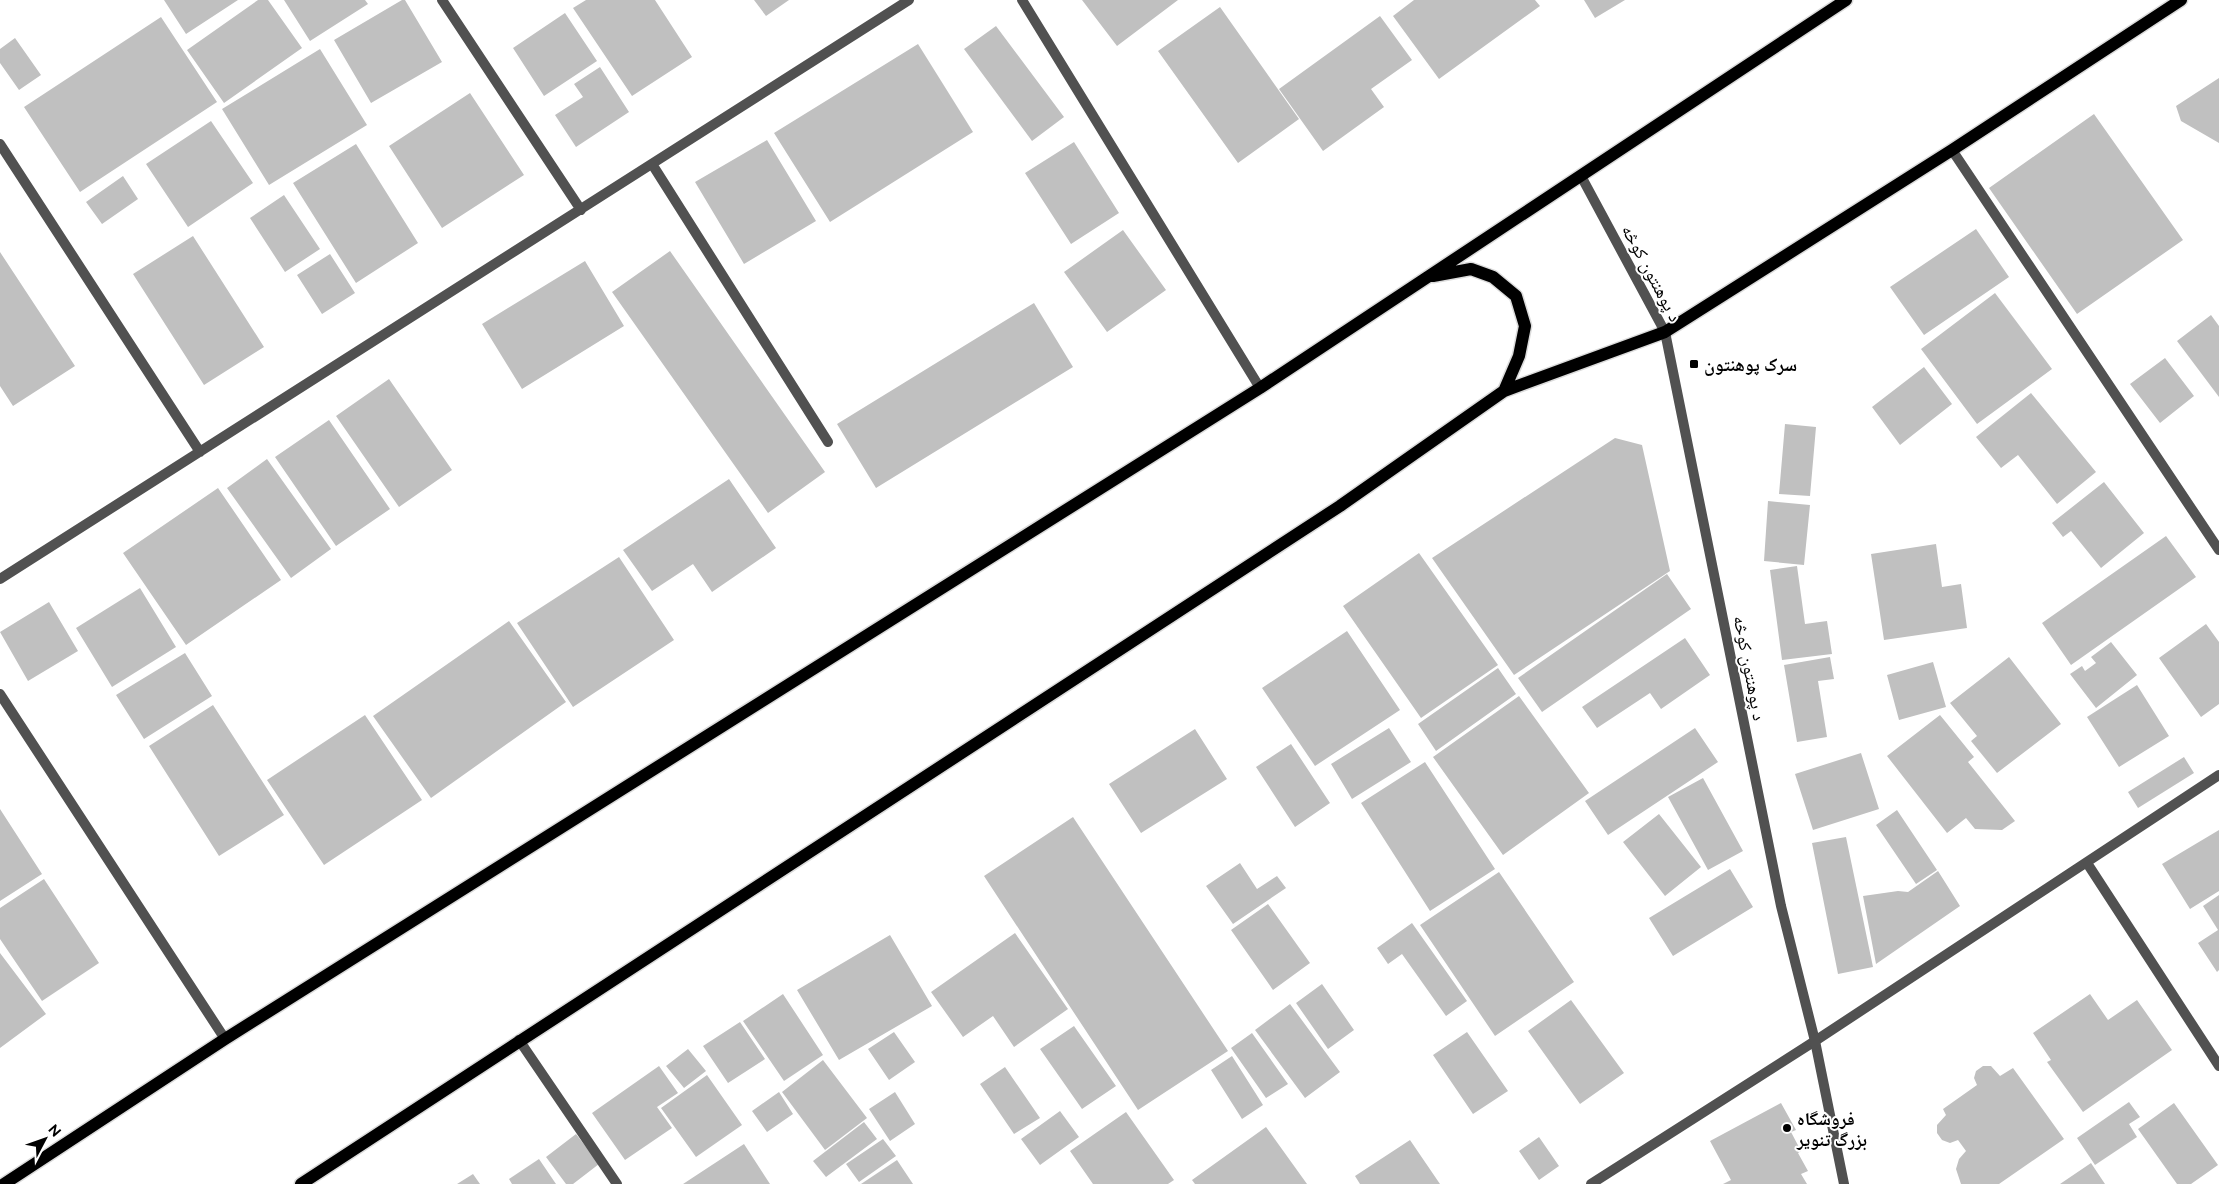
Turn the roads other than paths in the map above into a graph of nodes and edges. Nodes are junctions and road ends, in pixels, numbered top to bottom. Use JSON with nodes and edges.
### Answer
{"nodes":[{"id":1,"x":442,"y":0,"type":"edge"},
{"id":2,"x":909,"y":0,"type":"edge"},
{"id":3,"x":1022,"y":0,"type":"edge"},
{"id":4,"x":1846,"y":0,"type":"edge"},
{"id":5,"x":2181,"y":0,"type":"edge"},
{"id":6,"x":0,"y":144,"type":"edge"},
{"id":7,"x":1952,"y":150,"type":"junction"},
{"id":8,"x":652,"y":164,"type":"junction"},
{"id":9,"x":1581,"y":176,"type":"junction"},
{"id":10,"x":580,"y":210,"type":"junction"},
{"id":11,"x":1428,"y":276,"type":"junction"},
{"id":12,"x":1665,"y":332,"type":"junction"},
{"id":13,"x":1260,"y":388,"type":"junction"},
{"id":14,"x":1504,"y":391,"type":"junction"},
{"id":15,"x":828,"y":442,"type":"dead end"},
{"id":16,"x":200,"y":452,"type":"junction"},
{"id":17,"x":2219,"y":550,"type":"edge"},
{"id":18,"x":0,"y":579,"type":"edge"},
{"id":19,"x":0,"y":694,"type":"edge"},
{"id":20,"x":2219,"y":775,"type":"edge"},
{"id":21,"x":2087,"y":862,"type":"junction"},
{"id":22,"x":224,"y":1039,"type":"junction"},
{"id":23,"x":519,"y":1040,"type":"junction"},
{"id":24,"x":1815,"y":1041,"type":"junction"},
{"id":25,"x":2219,"y":1066,"type":"edge"},
{"id":26,"x":4,"y":1184,"type":"edge"},
{"id":27,"x":301,"y":1184,"type":"edge"},
{"id":28,"x":617,"y":1184,"type":"edge"},
{"id":29,"x":1591,"y":1184,"type":"edge"},
{"id":30,"x":1844,"y":1184,"type":"edge"}],
"edges":[{"from":1,"to":10,"type":"street"},
{"from":2,"to":8,"type":"street"},
{"from":3,"to":13,"type":"street"},
{"from":4,"to":9,"type":"main road"},
{"from":5,"to":7,"type":"main road"},
{"from":6,"to":16,"type":"street"},
{"from":7,"to":12,"type":"main road"},
{"from":7,"to":17,"type":"street"},
{"from":8,"to":10,"type":"street"},
{"from":8,"to":15,"type":"street"},
{"from":9,"to":11,"type":"main road"},
{"from":9,"to":12,"type":"street","name":"د پوهنتون کوڅه"},
{"from":10,"to":16,"type":"street"},
{"from":11,"to":13,"type":"main road"},
{"from":11,"to":14,"type":"main road"},
{"from":12,"to":14,"type":"main road"},
{"from":12,"to":24,"type":"street","name":"د پوهنتون کوڅه"},
{"from":13,"to":22,"type":"main road"},
{"from":14,"to":23,"type":"main road"},
{"from":16,"to":18,"type":"street"},
{"from":19,"to":22,"type":"street"},
{"from":20,"to":21,"type":"street"},
{"from":21,"to":24,"type":"street"},
{"from":21,"to":25,"type":"street"},
{"from":22,"to":26,"type":"main road"},
{"from":23,"to":27,"type":"main road"},
{"from":23,"to":28,"type":"street"},
{"from":24,"to":29,"type":"street"},
{"from":24,"to":30,"type":"street","name":"د پوهنتون کوڅه"}]}
